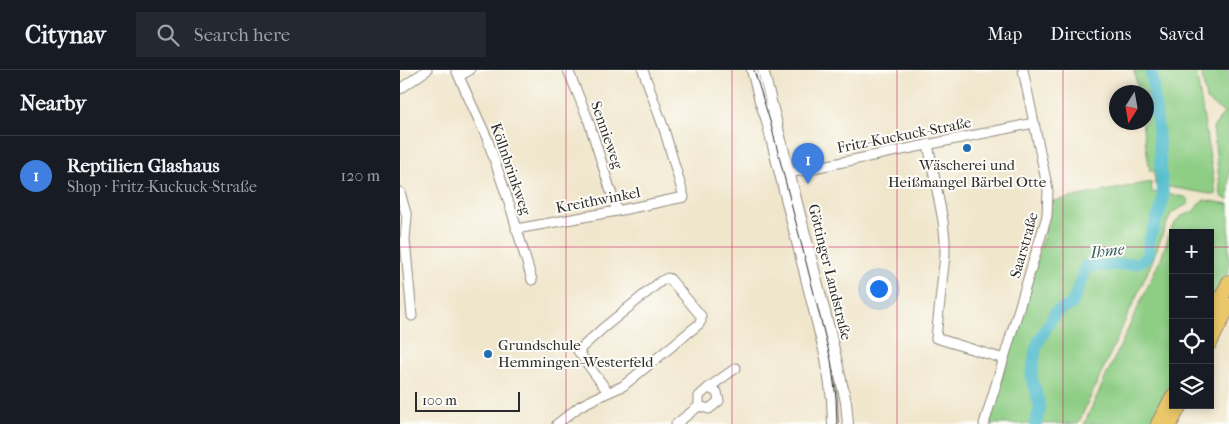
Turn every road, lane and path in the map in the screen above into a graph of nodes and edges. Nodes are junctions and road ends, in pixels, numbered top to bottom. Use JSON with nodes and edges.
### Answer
{"nodes":[{"id":1,"x":427,"y":70,"type":"edge"},
{"id":2,"x":470,"y":70,"type":"edge"},
{"id":3,"x":568,"y":70,"type":"edge"},
{"id":4,"x":643,"y":70,"type":"edge"},
{"id":5,"x":752,"y":70,"type":"edge"},
{"id":6,"x":763,"y":70,"type":"edge"},
{"id":7,"x":1023,"y":70,"type":"edge"},
{"id":8,"x":457,"y":73,"type":"edge"},
{"id":9,"x":400,"y":89,"type":"edge"},
{"id":10,"x":1034,"y":123,"type":"junction"},
{"id":11,"x":928,"y":144,"type":"junction"},
{"id":12,"x":784,"y":174,"type":"junction"},
{"id":13,"x":400,"y":192,"type":"edge"},
{"id":14,"x":617,"y":211,"type":"junction"},
{"id":15,"x":516,"y":229,"type":"junction"},
{"id":16,"x":532,"y":280,"type":"dead end"},
{"id":17,"x":1229,"y":282,"type":"edge"},
{"id":18,"x":1229,"y":305,"type":"edge"},
{"id":19,"x":412,"y":316,"type":"dead end"},
{"id":20,"x":1211,"y":319,"type":"edge"},
{"id":21,"x":1214,"y":335,"type":"edge"},
{"id":22,"x":1004,"y":359,"type":"junction"},
{"id":23,"x":736,"y":368,"type":"dead end"},
{"id":24,"x":708,"y":388,"type":"junction"},
{"id":25,"x":608,"y":392,"type":"junction"},
{"id":26,"x":1169,"y":403,"type":"edge"},
{"id":27,"x":699,"y":406,"type":"junction"},
{"id":28,"x":1178,"y":409,"type":"edge"},
{"id":29,"x":557,"y":424,"type":"edge"},
{"id":30,"x":676,"y":424,"type":"edge"},
{"id":31,"x":833,"y":424,"type":"edge"},
{"id":32,"x":848,"y":424,"type":"edge"},
{"id":33,"x":984,"y":424,"type":"edge"},
{"id":34,"x":1158,"y":424,"type":"edge"},
{"id":35,"x":1170,"y":424,"type":"edge"}],
"edges":[{"from":1,"to":9,"type":"street"},
{"from":2,"to":8,"type":"street"},
{"from":3,"to":14,"type":"street","name":"Sennieweg"},
{"from":4,"to":14,"type":"street","name":"Kreithwinkel"},
{"from":5,"to":12,"type":"street","name":"Göttinger Landstraße"},
{"from":6,"to":12,"type":"street","name":"Göttinger Landstraße"},
{"from":7,"to":10,"type":"street","name":"Saarstraße"},
{"from":8,"to":15,"type":"street","name":"Köllnbrinkweg"},
{"from":10,"to":11,"type":"street","name":"Fritz-Kuckuck-Straße"},
{"from":10,"to":22,"type":"street","name":"Saarstraße"},
{"from":11,"to":12,"type":"street","name":"Fritz-Kuckuck-Straße"},
{"from":11,"to":22,"type":"street"},
{"from":12,"to":31,"type":"street","name":"Göttinger Landstraße"},
{"from":12,"to":32,"type":"street","name":"Göttinger Landstraße"},
{"from":13,"to":19,"type":"street"},
{"from":14,"to":15,"type":"street","name":"Kreithwinkel"},
{"from":15,"to":16,"type":"street","name":"Köllnbrinkweg"},
{"from":17,"to":20,"type":"highway"},
{"from":18,"to":21,"type":"highway"},
{"from":22,"to":33,"type":"street","name":"Saarstraße"},
{"from":23,"to":24,"type":"street"},
{"from":24,"to":27,"type":"street"},
{"from":24,"to":27,"type":"street"},
{"from":25,"to":25,"type":"street"},
{"from":25,"to":29,"type":"street"},
{"from":26,"to":34,"type":"highway"},
{"from":27,"to":30,"type":"street"},
{"from":28,"to":35,"type":"highway"}]}
